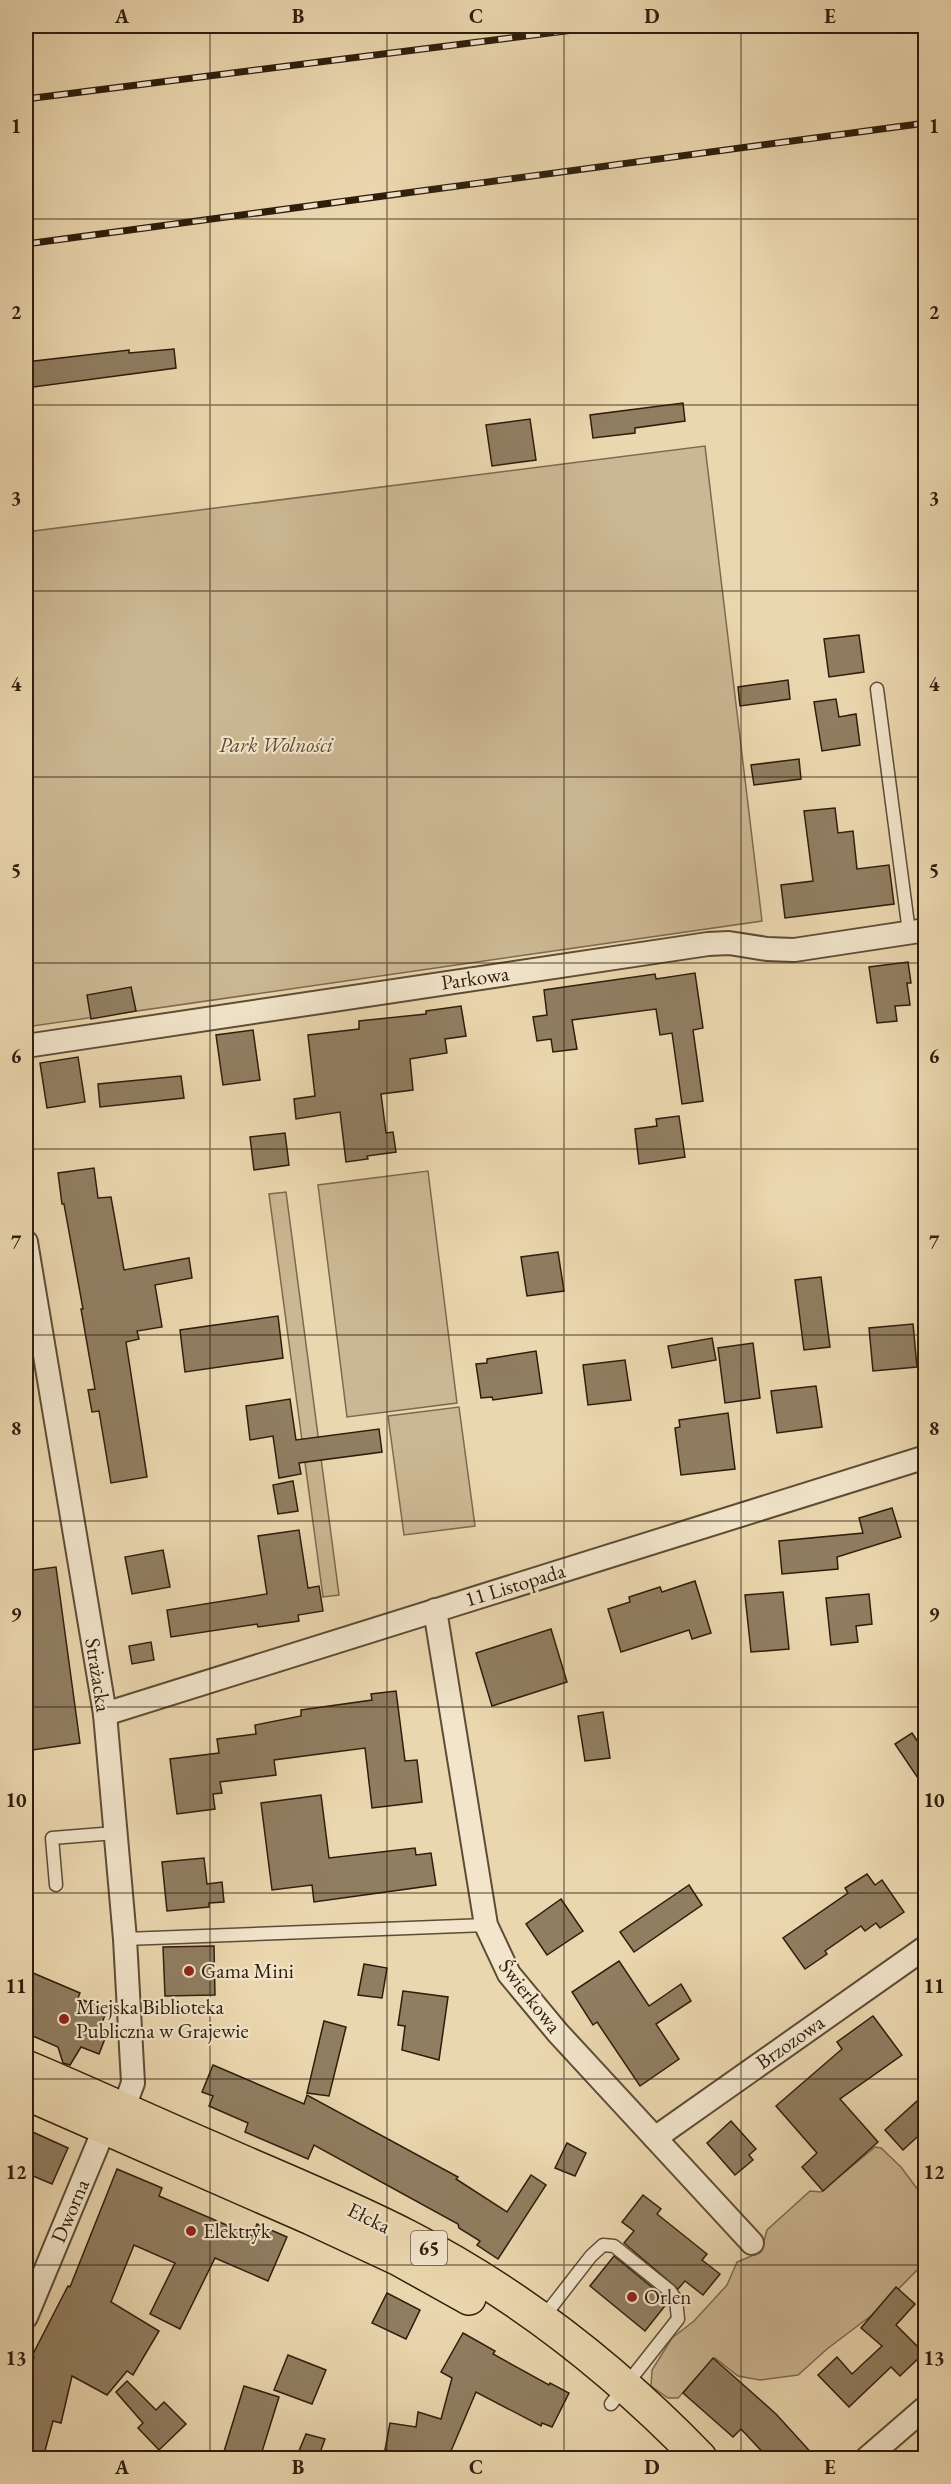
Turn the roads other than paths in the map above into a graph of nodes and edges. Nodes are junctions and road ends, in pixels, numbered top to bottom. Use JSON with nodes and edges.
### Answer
{"nodes":[{"id":1,"x":877,"y":689,"type":"dead end"},
{"id":2,"x":917,"y":931,"type":"edge"},
{"id":3,"x":26,"y":1046,"type":"edge"},
{"id":4,"x":26,"y":1242,"type":"edge"},
{"id":5,"x":926,"y":1457,"type":"edge"},
{"id":6,"x":435,"y":1610,"type":"junction"},
{"id":7,"x":105,"y":1714,"type":"junction"},
{"id":8,"x":115,"y":1833,"type":"junction"},
{"id":9,"x":56,"y":1885,"type":"dead end"},
{"id":10,"x":486,"y":1925,"type":"junction"},
{"id":11,"x":124,"y":1939,"type":"junction"},
{"id":12,"x":926,"y":1947,"type":"edge"},
{"id":13,"x":26,"y":2067,"type":"edge"},
{"id":14,"x":26,"y":2093,"type":"edge"},
{"id":15,"x":114,"y":2114,"type":"junction"},
{"id":16,"x":655,"y":2138,"type":"junction"},
{"id":17,"x":752,"y":2243,"type":"dead end"},
{"id":18,"x":26,"y":2317,"type":"edge"},
{"id":19,"x":542,"y":2320,"type":"junction"},
{"id":20,"x":618,"y":2395,"type":"junction"},
{"id":21,"x":926,"y":2407,"type":"edge"},
{"id":22,"x":669,"y":2458,"type":"edge"},
{"id":23,"x":700,"y":2458,"type":"edge"},
{"id":24,"x":867,"y":2458,"type":"edge"}],
"edges":[{"from":1,"to":2,"type":"lane"},
{"from":2,"to":3,"type":"street","name":"Parkowa"},
{"from":4,"to":7,"type":"street","name":"Strażacka"},
{"from":5,"to":6,"type":"street","name":"11 Listopada"},
{"from":6,"to":7,"type":"street","name":"11 Listopada"},
{"from":6,"to":10,"type":"street","name":"Świerkowa"},
{"from":7,"to":8,"type":"street","name":"Strażacka"},
{"from":8,"to":9,"type":"lane"},
{"from":8,"to":11,"type":"street","name":"Strażacka"},
{"from":10,"to":11,"type":"lane"},
{"from":10,"to":16,"type":"street","name":"Świerkowa"},
{"from":11,"to":15,"type":"street","name":"Strażacka"},
{"from":12,"to":16,"type":"street","name":"Brzozowa"},
{"from":13,"to":15,"type":"main road","name":"Ełcka","number":"65"},
{"from":14,"to":15,"type":"main road","name":"Ełcka","number":"65"},
{"from":15,"to":18,"type":"street","name":"Dworna"},
{"from":15,"to":19,"type":"main road","name":"Ełcka","number":"65"},
{"from":15,"to":20,"type":"main road","name":"Ełcka","number":"65"},
{"from":16,"to":17,"type":"street","name":"Świerkowa"},
{"from":19,"to":20,"type":"main road","name":"Ełcka","number":"65"},
{"from":19,"to":20,"type":"lane"},
{"from":20,"to":22,"type":"main road","name":"Ełcka","number":"65"},
{"from":20,"to":23,"type":"main road","name":"Ełcka","number":"65"},
{"from":21,"to":24,"type":"street"}]}
